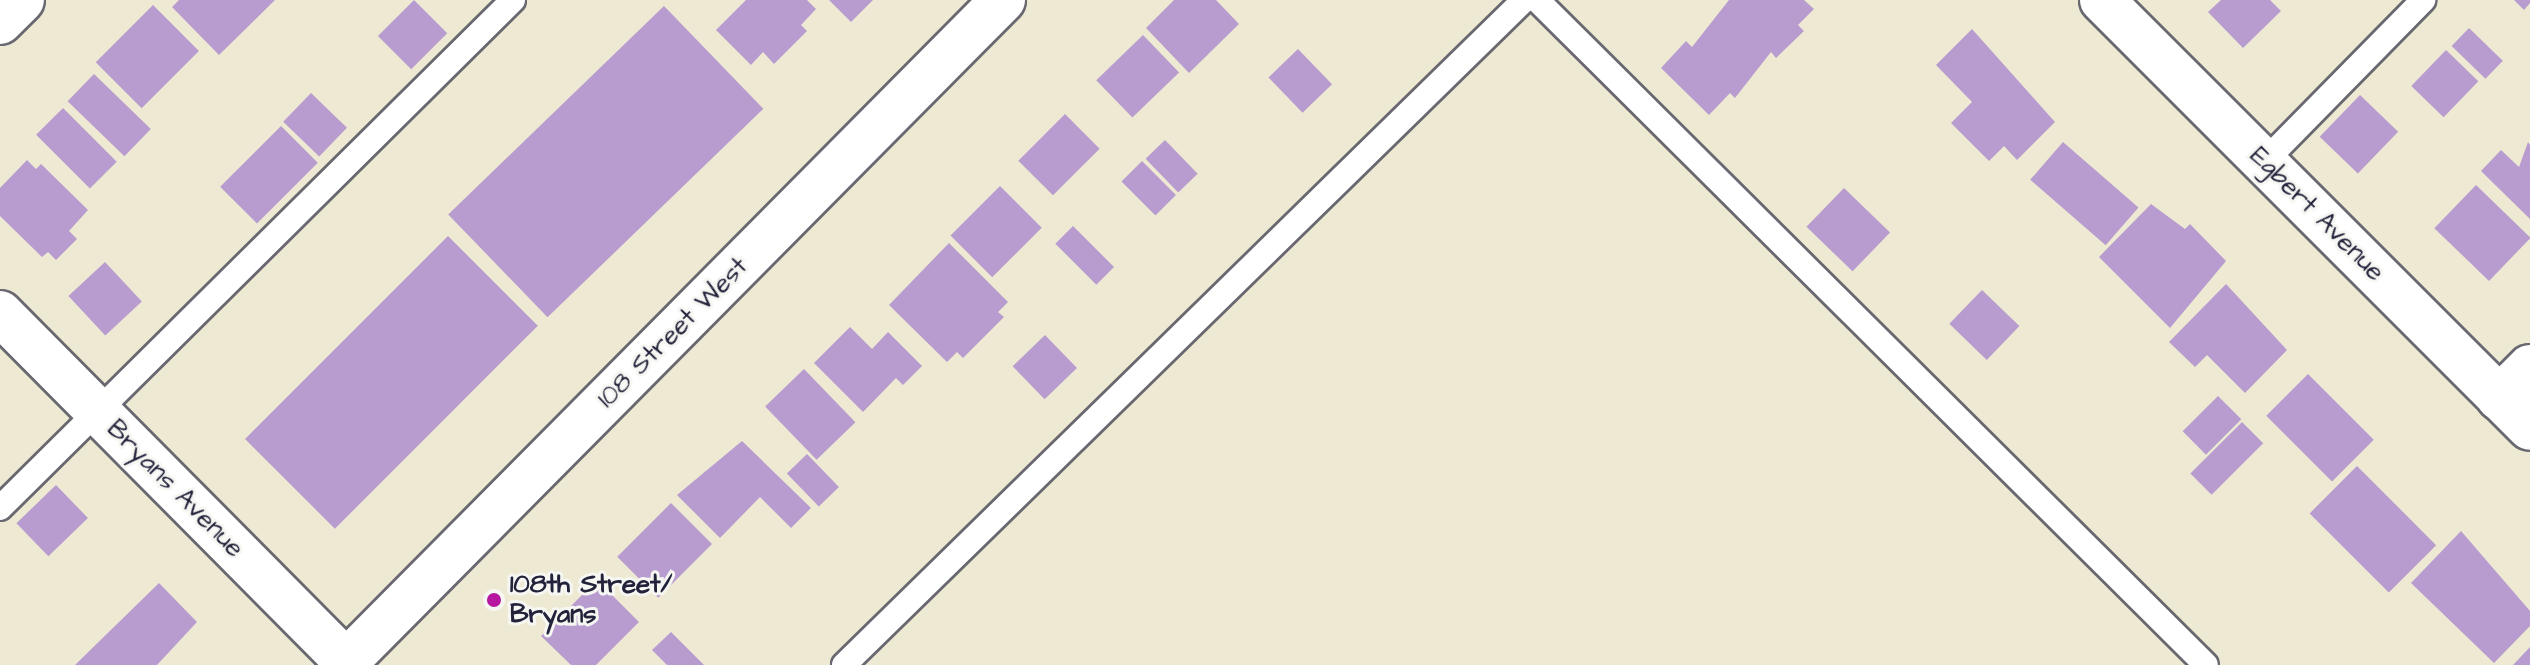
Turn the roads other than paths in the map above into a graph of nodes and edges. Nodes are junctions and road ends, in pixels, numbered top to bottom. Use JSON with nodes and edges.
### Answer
{"nodes":[{"id":1,"x":22,"y":0,"type":"edge"},
{"id":2,"x":513,"y":0,"type":"edge"},
{"id":3,"x":1003,"y":0,"type":"edge"},
{"id":4,"x":1524,"y":0,"type":"edge"},
{"id":5,"x":1537,"y":0,"type":"edge"},
{"id":6,"x":2102,"y":0,"type":"edge"},
{"id":7,"x":2423,"y":0,"type":"edge"},
{"id":8,"x":0,"y":22,"type":"edge"},
{"id":9,"x":2265,"y":161,"type":"junction"},
{"id":10,"x":0,"y":313,"type":"edge"},
{"id":11,"x":2530,"y":367,"type":"edge"},
{"id":12,"x":2499,"y":398,"type":"junction"},
{"id":13,"x":97,"y":411,"type":"junction"},
{"id":14,"x":2530,"y":428,"type":"edge"},
{"id":15,"x":0,"y":508,"type":"edge"},
{"id":16,"x":347,"y":664,"type":"edge"},
{"id":17,"x":844,"y":665,"type":"edge"},
{"id":18,"x":2206,"y":665,"type":"edge"}],
"edges":[{"from":1,"to":8,"type":"street"},
{"from":2,"to":13,"type":"lane"},
{"from":3,"to":16,"type":"street","name":"108 Street West"},
{"from":4,"to":17,"type":"lane"},
{"from":5,"to":18,"type":"lane"},
{"from":6,"to":9,"type":"street","name":"Egbert Avenue"},
{"from":7,"to":9,"type":"lane"},
{"from":9,"to":12,"type":"street","name":"Egbert Avenue"},
{"from":10,"to":13,"type":"street","name":"Bryans Avenue"},
{"from":11,"to":12,"type":"street"},
{"from":12,"to":14,"type":"street","name":"Egbert Avenue"},
{"from":13,"to":15,"type":"lane"},
{"from":13,"to":16,"type":"street","name":"Bryans Avenue"}]}
